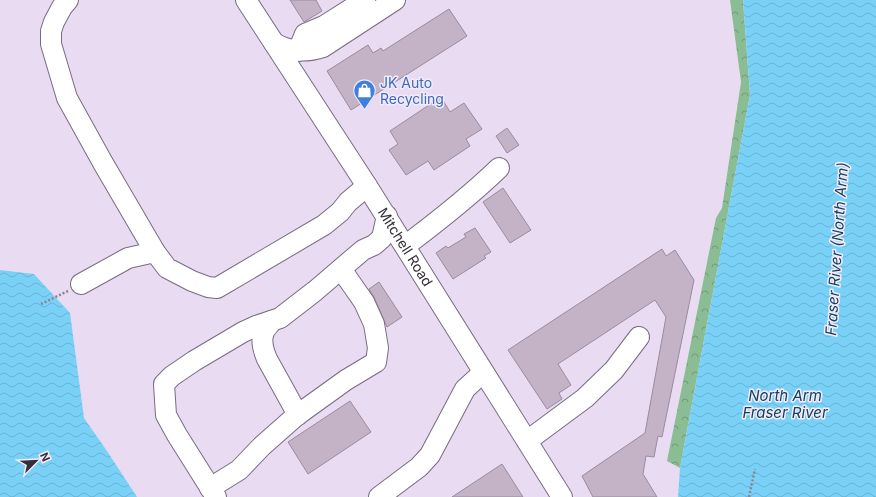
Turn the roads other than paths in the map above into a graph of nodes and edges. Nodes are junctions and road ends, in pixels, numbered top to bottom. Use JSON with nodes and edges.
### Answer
{"nodes":[{"id":1,"x":68,"y":0,"type":"edge"},
{"id":2,"x":246,"y":0,"type":"edge"},
{"id":3,"x":365,"y":0,"type":"edge"},
{"id":4,"x":395,"y":0,"type":"edge"},
{"id":5,"x":274,"y":43,"type":"junction"},
{"id":6,"x":298,"y":51,"type":"junction"},
{"id":7,"x":498,"y":168,"type":"dead end"},
{"id":8,"x":368,"y":186,"type":"junction"},
{"id":9,"x":387,"y":216,"type":"junction"},
{"id":10,"x":405,"y":246,"type":"junction"},
{"id":11,"x":155,"y":252,"type":"junction"},
{"id":12,"x":341,"y":269,"type":"junction"},
{"id":13,"x":81,"y":284,"type":"road end"},
{"id":14,"x":272,"y":321,"type":"junction"},
{"id":15,"x":639,"y":337,"type":"dead end"},
{"id":16,"x":484,"y":373,"type":"junction"},
{"id":17,"x":298,"y":415,"type":"junction"},
{"id":18,"x":527,"y":441,"type":"junction"},
{"id":19,"x":213,"y":492,"type":"edge"},
{"id":20,"x":379,"y":497,"type":"edge"},
{"id":21,"x":562,"y":497,"type":"edge"}],
"edges":[{"from":1,"to":11,"type":"street"},
{"from":2,"to":5,"type":"street","name":"Mitchell Road"},
{"from":3,"to":6,"type":"street"},
{"from":4,"to":6,"type":"street"},
{"from":5,"to":6,"type":"street"},
{"from":5,"to":8,"type":"street","name":"Mitchell Road"},
{"from":7,"to":10,"type":"street"},
{"from":8,"to":9,"type":"street","name":"Mitchell Road"},
{"from":8,"to":11,"type":"street"},
{"from":9,"to":10,"type":"street","name":"Mitchell Road"},
{"from":9,"to":12,"type":"street"},
{"from":10,"to":16,"type":"street","name":"Mitchell Road"},
{"from":11,"to":13,"type":"street"},
{"from":12,"to":14,"type":"street"},
{"from":12,"to":17,"type":"street"},
{"from":14,"to":17,"type":"street"},
{"from":14,"to":19,"type":"street"},
{"from":15,"to":18,"type":"street"},
{"from":16,"to":18,"type":"street","name":"Mitchell Road"},
{"from":16,"to":20,"type":"street"},
{"from":17,"to":19,"type":"street"},
{"from":18,"to":21,"type":"street","name":"Mitchell Road"}]}
